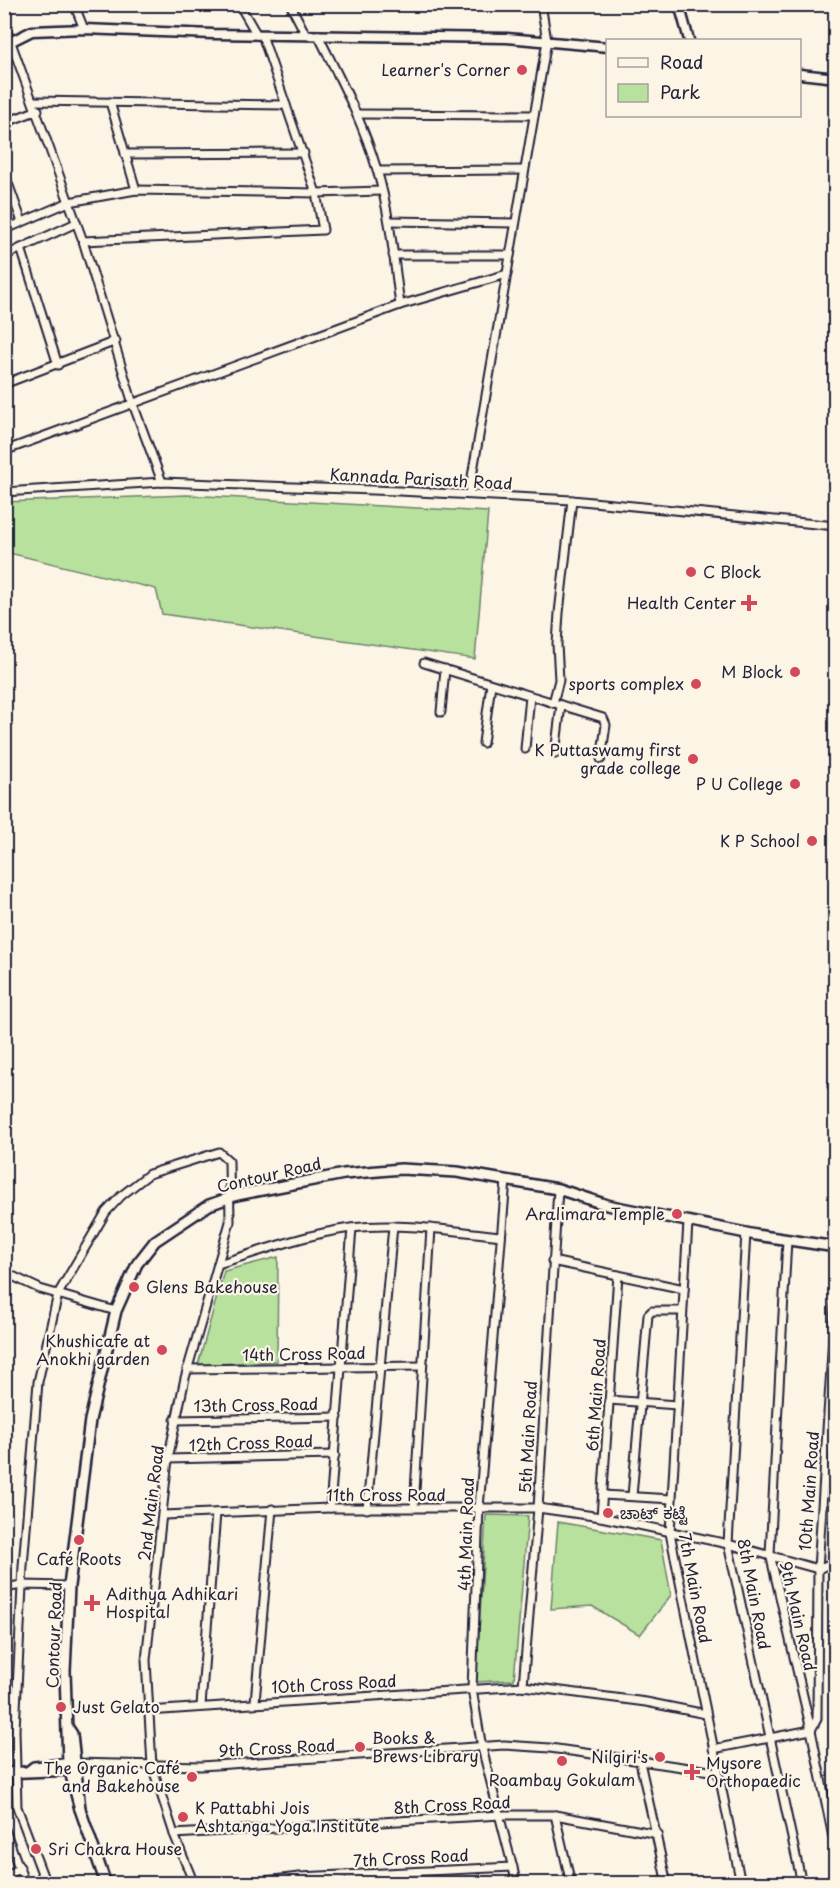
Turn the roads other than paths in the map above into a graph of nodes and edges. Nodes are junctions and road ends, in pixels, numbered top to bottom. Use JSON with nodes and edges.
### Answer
{"nodes":[{"id":1,"x":75,"y":4,"type":"edge"},
{"id":2,"x":239,"y":4,"type":"edge"},
{"id":3,"x":290,"y":4,"type":"edge"},
{"id":4,"x":541,"y":4,"type":"edge"},
{"id":5,"x":679,"y":4,"type":"edge"},
{"id":6,"x":4,"y":23,"type":"edge"},
{"id":7,"x":84,"y":28,"type":"junction"},
{"id":8,"x":260,"y":35,"type":"junction"},
{"id":9,"x":306,"y":35,"type":"junction"},
{"id":10,"x":318,"y":35,"type":"junction"},
{"id":11,"x":689,"y":39,"type":"edge"},
{"id":12,"x":547,"y":41,"type":"junction"},
{"id":13,"x":8,"y":43,"type":"edge"},
{"id":14,"x":606,"y":47,"type":"edge"},
{"id":15,"x":801,"y":74,"type":"edge"},
{"id":16,"x":836,"y":78,"type":"edge"},
{"id":17,"x":34,"y":101,"type":"junction"},
{"id":18,"x":110,"y":102,"type":"junction"},
{"id":19,"x":286,"y":105,"type":"junction"},
{"id":20,"x":38,"y":110,"type":"junction"},
{"id":21,"x":357,"y":114,"type":"junction"},
{"id":22,"x":534,"y":115,"type":"junction"},
{"id":23,"x":4,"y":123,"type":"edge"},
{"id":24,"x":304,"y":153,"type":"junction"},
{"id":25,"x":125,"y":154,"type":"junction"},
{"id":26,"x":524,"y":170,"type":"junction"},
{"id":27,"x":378,"y":171,"type":"junction"},
{"id":28,"x":4,"y":172,"type":"edge"},
{"id":29,"x":136,"y":190,"type":"junction"},
{"id":30,"x":381,"y":191,"type":"junction"},
{"id":31,"x":316,"y":194,"type":"junction"},
{"id":32,"x":69,"y":202,"type":"junction"},
{"id":33,"x":389,"y":221,"type":"junction"},
{"id":34,"x":22,"y":222,"type":"junction"},
{"id":35,"x":76,"y":223,"type":"junction"},
{"id":36,"x":515,"y":223,"type":"junction"},
{"id":37,"x":4,"y":230,"type":"edge"},
{"id":38,"x":83,"y":241,"type":"junction"},
{"id":39,"x":21,"y":248,"type":"junction"},
{"id":40,"x":393,"y":255,"type":"junction"},
{"id":41,"x":510,"y":255,"type":"junction"},
{"id":42,"x":4,"y":256,"type":"edge"},
{"id":43,"x":507,"y":274,"type":"junction"},
{"id":44,"x":400,"y":305,"type":"junction"},
{"id":45,"x":116,"y":341,"type":"junction"},
{"id":46,"x":58,"y":365,"type":"junction"},
{"id":47,"x":4,"y":384,"type":"edge"},
{"id":48,"x":133,"y":404,"type":"junction"},
{"id":49,"x":4,"y":451,"type":"edge"},
{"id":50,"x":162,"y":482,"type":"junction"},
{"id":51,"x":4,"y":492,"type":"edge"},
{"id":52,"x":469,"y":494,"type":"junction"},
{"id":53,"x":572,"y":500,"type":"junction"},
{"id":54,"x":836,"y":526,"type":"edge"},
{"id":55,"x":424,"y":663,"type":"dead end"},
{"id":56,"x":445,"y":669,"type":"junction"},
{"id":57,"x":491,"y":684,"type":"junction"},
{"id":58,"x":530,"y":696,"type":"junction"},
{"id":59,"x":553,"y":703,"type":"junction"},
{"id":60,"x":561,"y":705,"type":"junction"},
{"id":61,"x":441,"y":712,"type":"dead end"},
{"id":62,"x":483,"y":743,"type":"dead end"},
{"id":63,"x":525,"y":749,"type":"dead end"},
{"id":64,"x":555,"y":754,"type":"dead end"},
{"id":65,"x":601,"y":759,"type":"dead end"},
{"id":66,"x":506,"y":1180,"type":"junction"},
{"id":67,"x":558,"y":1189,"type":"junction"},
{"id":68,"x":231,"y":1198,"type":"junction"},
{"id":69,"x":688,"y":1222,"type":"junction"},
{"id":70,"x":393,"y":1226,"type":"junction"},
{"id":71,"x":352,"y":1228,"type":"junction"},
{"id":72,"x":431,"y":1228,"type":"junction"},
{"id":73,"x":746,"y":1233,"type":"junction"},
{"id":74,"x":501,"y":1236,"type":"junction"},
{"id":75,"x":787,"y":1240,"type":"junction"},
{"id":76,"x":836,"y":1247,"type":"edge"},
{"id":77,"x":552,"y":1261,"type":"junction"},
{"id":78,"x":218,"y":1264,"type":"junction"},
{"id":79,"x":4,"y":1272,"type":"edge"},
{"id":80,"x":618,"y":1275,"type":"junction"},
{"id":81,"x":684,"y":1289,"type":"junction"},
{"id":82,"x":836,"y":1290,"type":"edge"},
{"id":83,"x":58,"y":1294,"type":"junction"},
{"id":84,"x":116,"y":1311,"type":"junction"},
{"id":85,"x":682,"y":1311,"type":"junction"},
{"id":86,"x":382,"y":1366,"type":"junction"},
{"id":87,"x":422,"y":1366,"type":"junction"},
{"id":88,"x":341,"y":1367,"type":"junction"},
{"id":89,"x":187,"y":1369,"type":"junction"},
{"id":90,"x":609,"y":1400,"type":"junction"},
{"id":91,"x":639,"y":1402,"type":"junction"},
{"id":92,"x":676,"y":1405,"type":"junction"},
{"id":93,"x":338,"y":1417,"type":"junction"},
{"id":94,"x":175,"y":1420,"type":"junction"},
{"id":95,"x":335,"y":1455,"type":"junction"},
{"id":96,"x":168,"y":1459,"type":"junction"},
{"id":97,"x":603,"y":1494,"type":"junction"},
{"id":98,"x":632,"y":1496,"type":"junction"},
{"id":99,"x":672,"y":1499,"type":"junction"},
{"id":100,"x":330,"y":1508,"type":"junction"},
{"id":101,"x":414,"y":1508,"type":"junction"},
{"id":102,"x":479,"y":1508,"type":"junction"},
{"id":103,"x":538,"y":1508,"type":"junction"},
{"id":104,"x":272,"y":1509,"type":"junction"},
{"id":105,"x":368,"y":1509,"type":"junction"},
{"id":106,"x":216,"y":1513,"type":"junction"},
{"id":107,"x":164,"y":1515,"type":"junction"},
{"id":108,"x":601,"y":1517,"type":"junction"},
{"id":109,"x":670,"y":1533,"type":"junction"},
{"id":110,"x":728,"y":1544,"type":"junction"},
{"id":111,"x":770,"y":1554,"type":"junction"},
{"id":112,"x":836,"y":1561,"type":"edge"},
{"id":113,"x":818,"y":1569,"type":"junction"},
{"id":114,"x":22,"y":1585,"type":"junction"},
{"id":115,"x":69,"y":1586,"type":"junction"},
{"id":116,"x":4,"y":1588,"type":"edge"},
{"id":117,"x":523,"y":1686,"type":"junction"},
{"id":118,"x":471,"y":1689,"type":"junction"},
{"id":119,"x":255,"y":1702,"type":"junction"},
{"id":120,"x":201,"y":1706,"type":"junction"},
{"id":121,"x":148,"y":1711,"type":"junction"},
{"id":122,"x":705,"y":1714,"type":"junction"},
{"id":123,"x":811,"y":1730,"type":"junction"},
{"id":124,"x":770,"y":1738,"type":"junction"},
{"id":125,"x":482,"y":1748,"type":"junction"},
{"id":126,"x":713,"y":1749,"type":"junction"},
{"id":127,"x":640,"y":1762,"type":"junction"},
{"id":128,"x":152,"y":1766,"type":"junction"},
{"id":129,"x":72,"y":1767,"type":"junction"},
{"id":130,"x":15,"y":1772,"type":"junction"},
{"id":131,"x":717,"y":1772,"type":"junction"},
{"id":132,"x":4,"y":1773,"type":"edge"},
{"id":133,"x":501,"y":1815,"type":"junction"},
{"id":134,"x":555,"y":1815,"type":"junction"},
{"id":135,"x":4,"y":1827,"type":"edge"},
{"id":136,"x":174,"y":1834,"type":"junction"},
{"id":137,"x":658,"y":1834,"type":"junction"},
{"id":138,"x":836,"y":1852,"type":"edge"},
{"id":139,"x":20,"y":1867,"type":"junction"},
{"id":140,"x":513,"y":1867,"type":"junction"},
{"id":141,"x":4,"y":1879,"type":"edge"},
{"id":142,"x":25,"y":1884,"type":"edge"},
{"id":143,"x":46,"y":1884,"type":"edge"},
{"id":144,"x":106,"y":1884,"type":"edge"},
{"id":145,"x":194,"y":1884,"type":"edge"},
{"id":146,"x":238,"y":1884,"type":"edge"},
{"id":147,"x":517,"y":1884,"type":"edge"},
{"id":148,"x":571,"y":1884,"type":"edge"},
{"id":149,"x":668,"y":1884,"type":"edge"},
{"id":150,"x":741,"y":1884,"type":"edge"},
{"id":151,"x":802,"y":1884,"type":"edge"}],
"edges":[{"from":1,"to":7,"type":"street"},
{"from":2,"to":8,"type":"street"},
{"from":3,"to":9,"type":"street"},
{"from":4,"to":12,"type":"street"},
{"from":5,"to":11,"type":"street"},
{"from":6,"to":13,"type":"street"},
{"from":7,"to":8,"type":"street"},
{"from":7,"to":13,"type":"street"},
{"from":8,"to":9,"type":"street"},
{"from":8,"to":19,"type":"street"},
{"from":9,"to":10,"type":"street"},
{"from":10,"to":12,"type":"street"},
{"from":10,"to":21,"type":"street"},
{"from":12,"to":14,"type":"street"},
{"from":12,"to":22,"type":"street"},
{"from":13,"to":17,"type":"street"},
{"from":15,"to":16,"type":"street"},
{"from":17,"to":18,"type":"street"},
{"from":17,"to":20,"type":"street"},
{"from":18,"to":19,"type":"street"},
{"from":18,"to":25,"type":"street"},
{"from":19,"to":24,"type":"street"},
{"from":20,"to":23,"type":"street"},
{"from":20,"to":32,"type":"street"},
{"from":21,"to":22,"type":"street"},
{"from":21,"to":27,"type":"street"},
{"from":22,"to":26,"type":"street"},
{"from":24,"to":25,"type":"street"},
{"from":24,"to":31,"type":"street"},
{"from":25,"to":29,"type":"street"},
{"from":26,"to":27,"type":"street"},
{"from":26,"to":36,"type":"street"},
{"from":27,"to":30,"type":"street"},
{"from":28,"to":34,"type":"street"},
{"from":29,"to":31,"type":"street"},
{"from":29,"to":32,"type":"street"},
{"from":30,"to":31,"type":"street"},
{"from":30,"to":33,"type":"street"},
{"from":31,"to":38,"type":"street"},
{"from":32,"to":34,"type":"street"},
{"from":32,"to":35,"type":"street"},
{"from":33,"to":36,"type":"street"},
{"from":33,"to":40,"type":"street"},
{"from":34,"to":37,"type":"street"},
{"from":35,"to":38,"type":"street"},
{"from":35,"to":39,"type":"street"},
{"from":36,"to":41,"type":"street"},
{"from":38,"to":45,"type":"street"},
{"from":39,"to":42,"type":"street"},
{"from":39,"to":46,"type":"street"},
{"from":40,"to":41,"type":"street"},
{"from":40,"to":44,"type":"street"},
{"from":41,"to":43,"type":"street"},
{"from":43,"to":44,"type":"street"},
{"from":43,"to":52,"type":"street"},
{"from":44,"to":48,"type":"street"},
{"from":45,"to":46,"type":"street"},
{"from":45,"to":48,"type":"street"},
{"from":46,"to":47,"type":"street"},
{"from":48,"to":49,"type":"street"},
{"from":48,"to":50,"type":"street"},
{"from":50,"to":51,"type":"street","name":"Kannada Parisath Road"},
{"from":50,"to":52,"type":"street","name":"Kannada Parisath Road"},
{"from":52,"to":53,"type":"street","name":"Kannada Parisath Road"},
{"from":53,"to":54,"type":"street","name":"Kannada Parisath Road"},
{"from":53,"to":59,"type":"street"},
{"from":55,"to":56,"type":"street"},
{"from":56,"to":57,"type":"street"},
{"from":56,"to":61,"type":"street"},
{"from":57,"to":58,"type":"street"},
{"from":57,"to":62,"type":"street"},
{"from":58,"to":59,"type":"street"},
{"from":58,"to":63,"type":"street"},
{"from":59,"to":60,"type":"street"},
{"from":60,"to":64,"type":"street"},
{"from":60,"to":65,"type":"street"},
{"from":66,"to":67,"type":"main road","name":"Contour Road"},
{"from":66,"to":68,"type":"main road","name":"Contour Road"},
{"from":66,"to":74,"type":"street","name":"4th Main Road"},
{"from":67,"to":69,"type":"main road","name":"Contour Road"},
{"from":67,"to":77,"type":"street","name":"5th Main Road"},
{"from":68,"to":78,"type":"street","name":"2nd Main Road"},
{"from":68,"to":83,"type":"street","name":"2nd Main Road"},
{"from":68,"to":84,"type":"main road","name":"Contour Road"},
{"from":69,"to":73,"type":"main road","name":"Contour Road"},
{"from":69,"to":81,"type":"street","name":"7th Main Road"},
{"from":70,"to":71,"type":"street"},
{"from":70,"to":72,"type":"street"},
{"from":70,"to":86,"type":"street"},
{"from":71,"to":78,"type":"street"},
{"from":71,"to":88,"type":"street"},
{"from":72,"to":74,"type":"street"},
{"from":72,"to":87,"type":"street"},
{"from":73,"to":75,"type":"main road","name":"Contour Road"},
{"from":73,"to":110,"type":"street","name":"8th Main Road"},
{"from":74,"to":102,"type":"street","name":"4th Main Road"},
{"from":75,"to":76,"type":"main road","name":"Contour Road"},
{"from":75,"to":111,"type":"street","name":"9th Main Road"},
{"from":77,"to":80,"type":"street"},
{"from":77,"to":103,"type":"street","name":"5th Main Road"},
{"from":78,"to":89,"type":"street","name":"2nd Main Road"},
{"from":79,"to":83,"type":"street"},
{"from":80,"to":81,"type":"street"},
{"from":80,"to":90,"type":"street","name":"6th Main Road"},
{"from":81,"to":85,"type":"street","name":"7th Main Road"},
{"from":82,"to":113,"type":"street","name":"10th Main Road"},
{"from":83,"to":84,"type":"street"},
{"from":83,"to":114,"type":"street"},
{"from":84,"to":115,"type":"main road","name":"Contour Road"},
{"from":85,"to":91,"type":"street"},
{"from":85,"to":92,"type":"street","name":"7th Main Road"},
{"from":86,"to":87,"type":"street","name":"14th Cross Road"},
{"from":86,"to":88,"type":"street","name":"14th Cross Road"},
{"from":86,"to":105,"type":"street"},
{"from":87,"to":101,"type":"street"},
{"from":88,"to":89,"type":"street","name":"14th Cross Road"},
{"from":88,"to":93,"type":"street"},
{"from":89,"to":94,"type":"street","name":"2nd Main Road"},
{"from":90,"to":91,"type":"street"},
{"from":90,"to":97,"type":"street","name":"6th Main Road"},
{"from":91,"to":92,"type":"street"},
{"from":91,"to":98,"type":"street"},
{"from":92,"to":99,"type":"street","name":"7th Main Road"},
{"from":93,"to":94,"type":"street","name":"13th Cross Road"},
{"from":93,"to":95,"type":"street"},
{"from":94,"to":96,"type":"street","name":"2nd Main Road"},
{"from":95,"to":96,"type":"street","name":"12th Cross Road"},
{"from":95,"to":100,"type":"street"},
{"from":96,"to":107,"type":"street","name":"2nd Main Road"},
{"from":97,"to":98,"type":"street"},
{"from":97,"to":108,"type":"street","name":"6th Main Road"},
{"from":98,"to":99,"type":"street"},
{"from":99,"to":109,"type":"street","name":"7th Main Road"},
{"from":100,"to":104,"type":"street","name":"11th Cross Road"},
{"from":100,"to":105,"type":"street","name":"11th Cross Road"},
{"from":101,"to":102,"type":"street","name":"11th Cross Road"},
{"from":101,"to":105,"type":"street","name":"11th Cross Road"},
{"from":102,"to":103,"type":"street","name":"11th Cross Road"},
{"from":102,"to":118,"type":"street","name":"4th Main Road"},
{"from":103,"to":108,"type":"street","name":"11th Cross Road"},
{"from":103,"to":117,"type":"street","name":"5th Main Road"},
{"from":104,"to":106,"type":"street","name":"11th Cross Road"},
{"from":104,"to":119,"type":"street"},
{"from":106,"to":107,"type":"street","name":"11th Cross Road"},
{"from":106,"to":120,"type":"street"},
{"from":107,"to":121,"type":"street","name":"2nd Main Road"},
{"from":108,"to":109,"type":"street","name":"11th Cross Road"},
{"from":109,"to":110,"type":"street","name":"11th Cross Road"},
{"from":109,"to":122,"type":"street","name":"7th Main Road"},
{"from":110,"to":111,"type":"street","name":"11th Cross Road"},
{"from":110,"to":124,"type":"street","name":"8th Main Road"},
{"from":111,"to":113,"type":"street","name":"11th Cross Road"},
{"from":111,"to":123,"type":"street","name":"9th Main Road"},
{"from":112,"to":113,"type":"street"},
{"from":113,"to":123,"type":"street","name":"10th Main Road"},
{"from":114,"to":115,"type":"street"},
{"from":114,"to":116,"type":"street"},
{"from":114,"to":130,"type":"street"},
{"from":115,"to":129,"type":"main road","name":"Contour Road"},
{"from":117,"to":118,"type":"street","name":"10th Cross Road"},
{"from":117,"to":122,"type":"street","name":"10th Cross Road"},
{"from":118,"to":119,"type":"street","name":"10th Cross Road"},
{"from":118,"to":125,"type":"street","name":"4th Main Road"},
{"from":119,"to":120,"type":"street","name":"10th Cross Road"},
{"from":120,"to":121,"type":"street","name":"10th Cross Road"},
{"from":121,"to":128,"type":"street","name":"2nd Main Road"},
{"from":122,"to":126,"type":"street","name":"7th Main Road"},
{"from":123,"to":124,"type":"street"},
{"from":123,"to":138,"type":"street","name":"9th Main Road"},
{"from":124,"to":126,"type":"street"},
{"from":124,"to":151,"type":"street","name":"8th Main Road"},
{"from":125,"to":127,"type":"street","name":"9th Cross Road"},
{"from":125,"to":128,"type":"street","name":"9th Cross Road"},
{"from":125,"to":133,"type":"street","name":"4th Main Road"},
{"from":126,"to":131,"type":"street","name":"7th Main Road"},
{"from":127,"to":131,"type":"street","name":"9th Cross Road"},
{"from":127,"to":137,"type":"street"},
{"from":128,"to":129,"type":"street","name":"9th Cross Road"},
{"from":128,"to":136,"type":"street","name":"2nd Main Road"},
{"from":129,"to":130,"type":"main road"},
{"from":129,"to":144,"type":"main road","name":"Contour Road"},
{"from":130,"to":132,"type":"main road"},
{"from":130,"to":143,"type":"street"},
{"from":131,"to":150,"type":"street","name":"7th Main Road"},
{"from":133,"to":134,"type":"street","name":"8th Cross Road"},
{"from":133,"to":136,"type":"street","name":"8th Cross Road"},
{"from":133,"to":140,"type":"street","name":"4th Main Road"},
{"from":134,"to":137,"type":"street","name":"8th Cross Road"},
{"from":134,"to":148,"type":"street"},
{"from":135,"to":139,"type":"street"},
{"from":136,"to":145,"type":"street","name":"2nd Main Road"},
{"from":137,"to":149,"type":"street"},
{"from":139,"to":141,"type":"street"},
{"from":139,"to":142,"type":"street"},
{"from":140,"to":146,"type":"street","name":"7th Cross Road"},
{"from":140,"to":147,"type":"street","name":"4th Main Road"}]}
